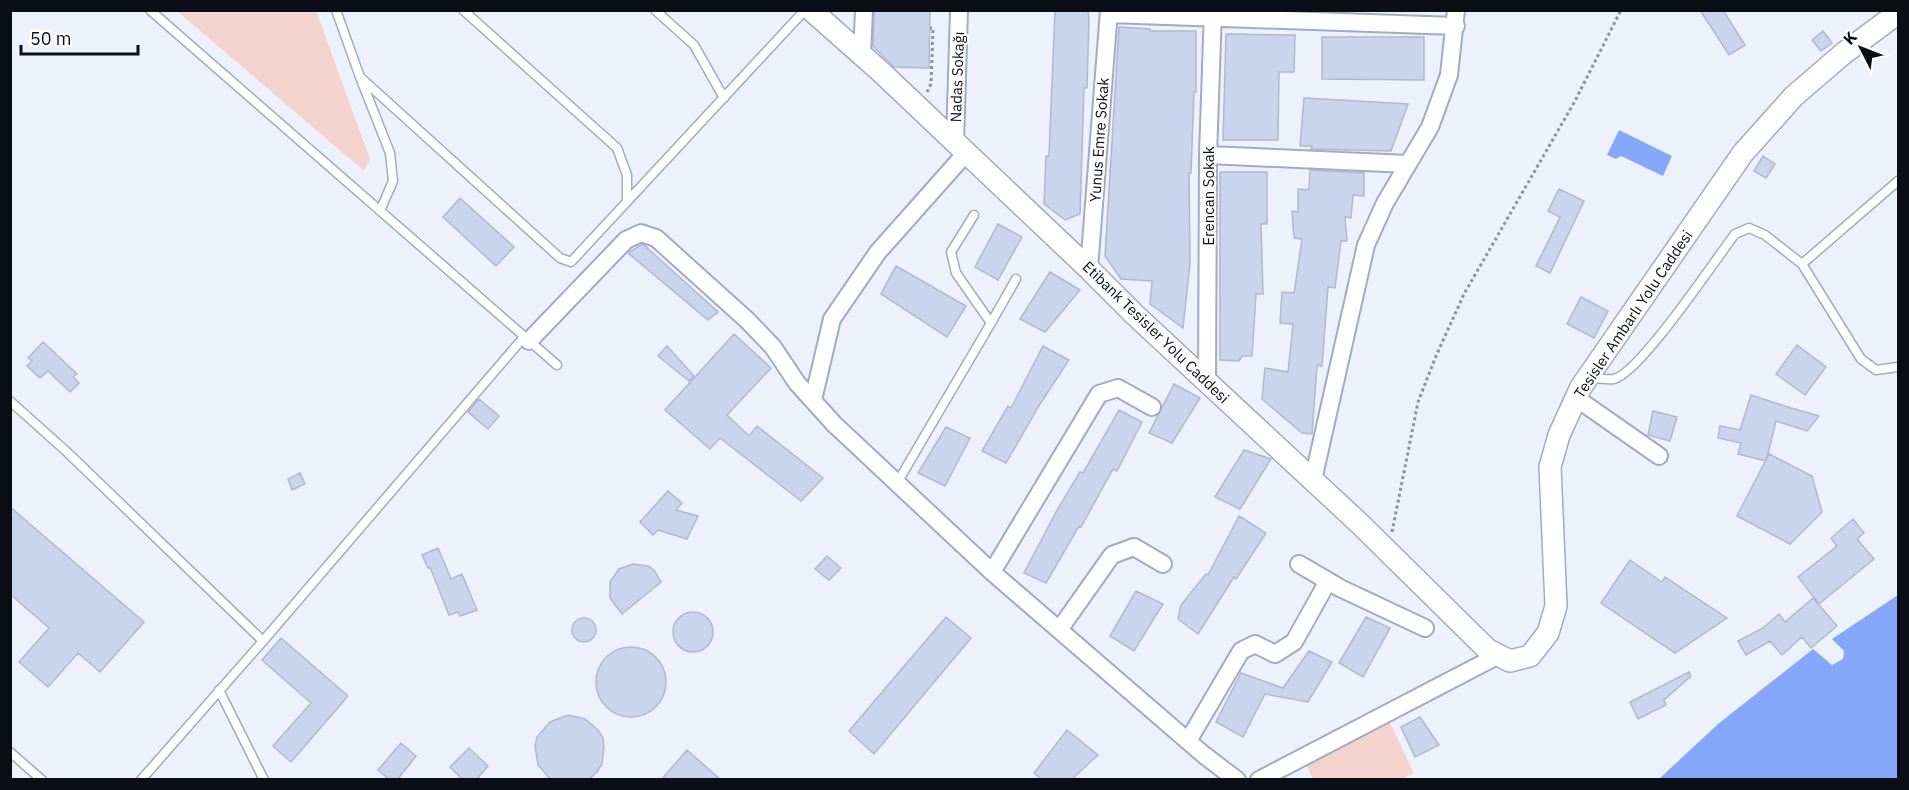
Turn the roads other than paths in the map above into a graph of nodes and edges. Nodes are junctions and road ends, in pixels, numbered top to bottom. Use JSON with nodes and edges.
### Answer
{"nodes":[{"id":1,"x":150,"y":10,"type":"edge"},
{"id":2,"x":336,"y":10,"type":"edge"},
{"id":3,"x":463,"y":10,"type":"edge"},
{"id":4,"x":655,"y":10,"type":"edge"},
{"id":5,"x":806,"y":10,"type":"edge"},
{"id":6,"x":811,"y":10,"type":"edge"},
{"id":7,"x":864,"y":10,"type":"edge"},
{"id":8,"x":959,"y":10,"type":"edge"},
{"id":9,"x":1109,"y":12,"type":"edge"},
{"id":10,"x":1899,"y":13,"type":"edge"},
{"id":11,"x":1213,"y":15,"type":"edge"},
{"id":12,"x":1311,"y":15,"type":"edge"},
{"id":13,"x":1456,"y":18,"type":"edge"},
{"id":14,"x":862,"y":55,"type":"junction"},
{"id":15,"x":360,"y":77,"type":"junction"},
{"id":16,"x":724,"y":98,"type":"junction"},
{"id":17,"x":961,"y":148,"type":"junction"},
{"id":18,"x":1208,"y":156,"type":"junction"},
{"id":19,"x":1408,"y":164,"type":"junction"},
{"id":20,"x":1899,"y":181,"type":"edge"},
{"id":21,"x":627,"y":201,"type":"junction"},
{"id":22,"x":380,"y":212,"type":"junction"},
{"id":23,"x":975,"y":215,"type":"dead end"},
{"id":24,"x":1802,"y":264,"type":"junction"},
{"id":25,"x":1089,"y":269,"type":"junction"},
{"id":26,"x":1016,"y":279,"type":"dead end"},
{"id":27,"x":991,"y":323,"type":"junction"},
{"id":28,"x":527,"y":339,"type":"junction"},
{"id":29,"x":557,"y":365,"type":"dead end"},
{"id":30,"x":1899,"y":367,"type":"edge"},
{"id":31,"x":1587,"y":378,"type":"junction"},
{"id":32,"x":1207,"y":382,"type":"junction"},
{"id":33,"x":1576,"y":398,"type":"junction"},
{"id":34,"x":813,"y":400,"type":"junction"},
{"id":35,"x":10,"y":401,"type":"edge"},
{"id":36,"x":1152,"y":407,"type":"dead end"},
{"id":37,"x":1659,"y":456,"type":"dead end"},
{"id":38,"x":1313,"y":480,"type":"junction"},
{"id":39,"x":897,"y":483,"type":"junction"},
{"id":40,"x":1163,"y":564,"type":"dead end"},
{"id":41,"x":1299,"y":564,"type":"dead end"},
{"id":42,"x":992,"y":572,"type":"junction"},
{"id":43,"x":1328,"y":581,"type":"junction"},
{"id":44,"x":1425,"y":628,"type":"dead end"},
{"id":45,"x":1059,"y":630,"type":"junction"},
{"id":46,"x":263,"y":641,"type":"junction"},
{"id":47,"x":1499,"y":655,"type":"junction"},
{"id":48,"x":219,"y":690,"type":"junction"},
{"id":49,"x":1188,"y":741,"type":"junction"},
{"id":50,"x":10,"y":752,"type":"edge"},
{"id":51,"x":42,"y":780,"type":"edge"},
{"id":52,"x":141,"y":780,"type":"edge"},
{"id":53,"x":264,"y":780,"type":"edge"},
{"id":54,"x":1237,"y":780,"type":"edge"},
{"id":55,"x":1259,"y":780,"type":"edge"}],
"edges":[{"from":1,"to":22,"type":"lane"},
{"from":2,"to":15,"type":"lane"},
{"from":3,"to":21,"type":"lane"},
{"from":4,"to":16,"type":"lane"},
{"from":5,"to":16,"type":"lane"},
{"from":6,"to":14,"type":"street","name":"Etibank Tesisler Yolu Caddesi"},
{"from":7,"to":14,"type":"street"},
{"from":8,"to":17,"type":"street","name":"Nadas Sokağı"},
{"from":9,"to":11,"type":"street"},
{"from":9,"to":25,"type":"street","name":"Yunus Emre Sokak"},
{"from":10,"to":31,"type":"street","name":"Tesisler Ambarlı Yolu Caddesi"},
{"from":11,"to":12,"type":"street"},
{"from":11,"to":18,"type":"street","name":"Erencan Sokak"},
{"from":12,"to":13,"type":"street"},
{"from":13,"to":19,"type":"street"},
{"from":14,"to":17,"type":"street","name":"Etibank Tesisler Yolu Caddesi"},
{"from":15,"to":21,"type":"lane"},
{"from":15,"to":22,"type":"lane"},
{"from":16,"to":21,"type":"lane"},
{"from":17,"to":25,"type":"street","name":"Etibank Tesisler Yolu Caddesi"},
{"from":17,"to":34,"type":"street"},
{"from":18,"to":19,"type":"street"},
{"from":18,"to":32,"type":"street","name":"Erencan Sokak"},
{"from":19,"to":38,"type":"street"},
{"from":20,"to":24,"type":"lane"},
{"from":22,"to":28,"type":"lane"},
{"from":23,"to":27,"type":"lane"},
{"from":24,"to":30,"type":"lane"},
{"from":24,"to":31,"type":"lane"},
{"from":25,"to":32,"type":"street","name":"Etibank Tesisler Yolu Caddesi"},
{"from":26,"to":27,"type":"lane"},
{"from":27,"to":39,"type":"lane"},
{"from":28,"to":29,"type":"lane"},
{"from":28,"to":34,"type":"street"},
{"from":28,"to":46,"type":"lane"},
{"from":31,"to":33,"type":"street","name":"Tesisler Ambarlı Yolu Caddesi"},
{"from":32,"to":38,"type":"street","name":"Etibank Tesisler Yolu Caddesi"},
{"from":33,"to":37,"type":"street"},
{"from":33,"to":47,"type":"street","name":"Tesisler Ambarlı Yolu Caddesi"},
{"from":34,"to":39,"type":"street"},
{"from":35,"to":46,"type":"lane"},
{"from":36,"to":42,"type":"street"},
{"from":38,"to":47,"type":"street","name":"Etibank Tesisler Yolu Caddesi"},
{"from":39,"to":42,"type":"street"},
{"from":40,"to":45,"type":"street"},
{"from":41,"to":43,"type":"street"},
{"from":42,"to":45,"type":"street"},
{"from":43,"to":44,"type":"street"},
{"from":43,"to":49,"type":"street"},
{"from":45,"to":49,"type":"street"},
{"from":46,"to":48,"type":"lane"},
{"from":47,"to":55,"type":"street"},
{"from":48,"to":52,"type":"lane"},
{"from":48,"to":53,"type":"lane"},
{"from":49,"to":54,"type":"street"},
{"from":50,"to":51,"type":"lane"}]}
